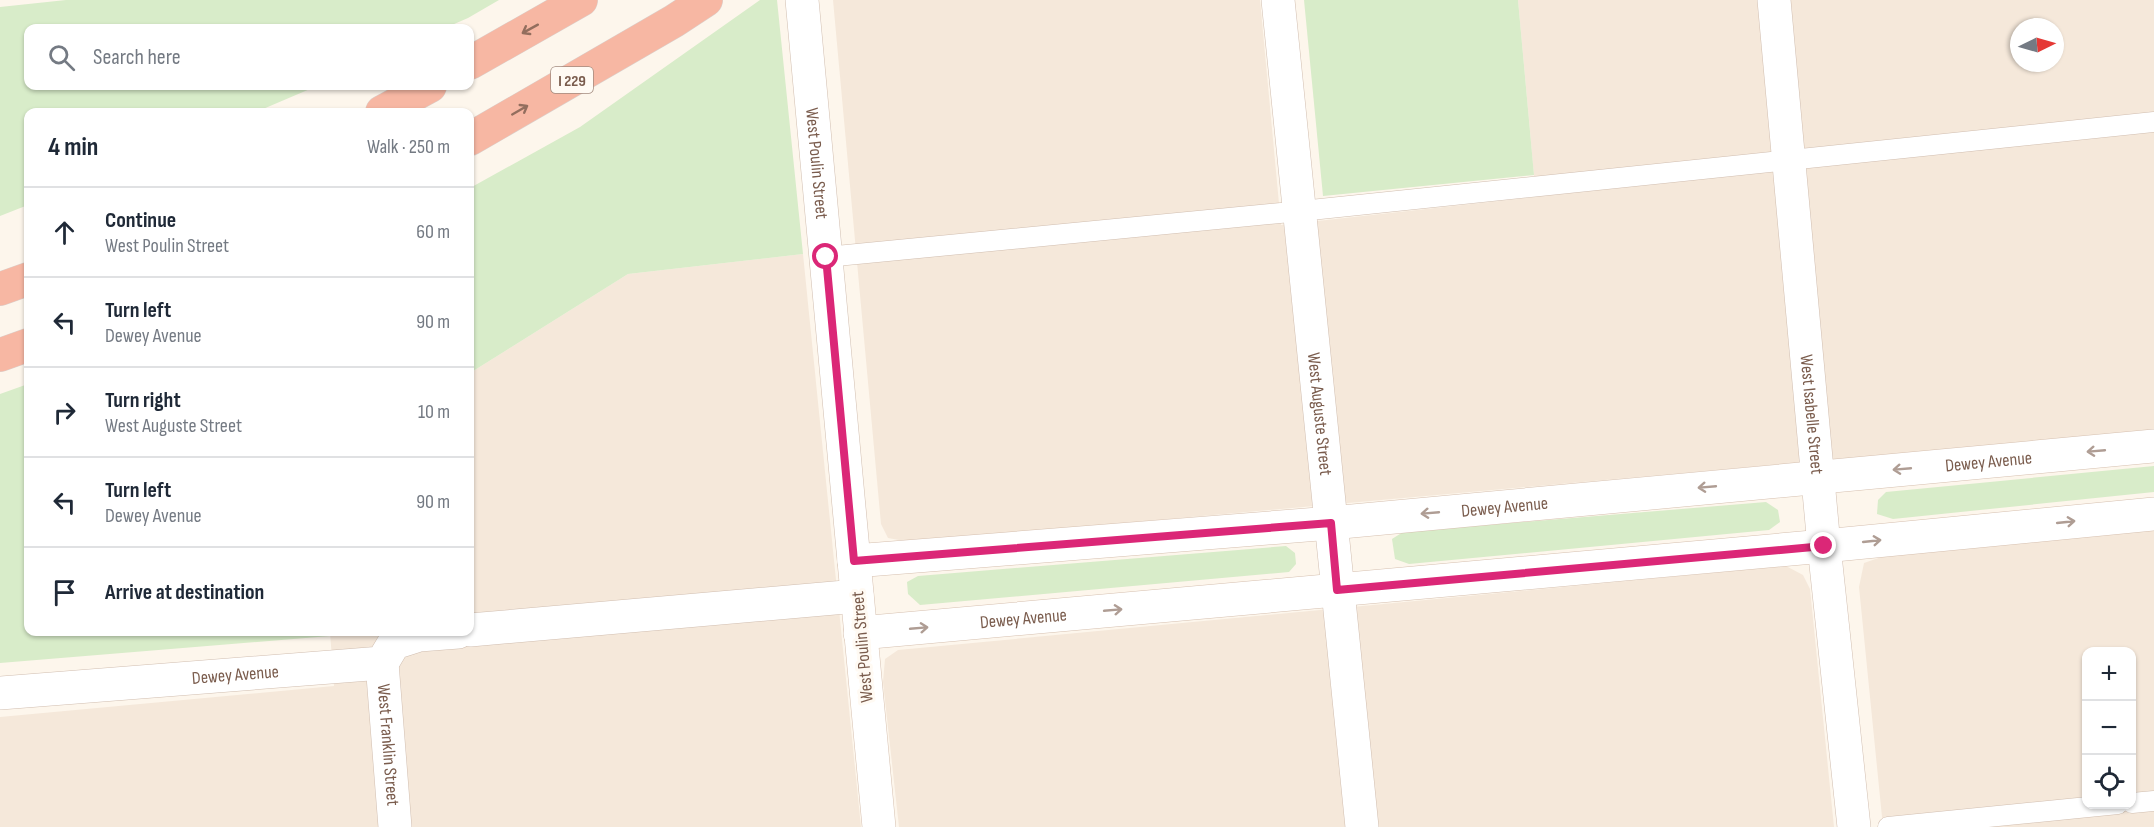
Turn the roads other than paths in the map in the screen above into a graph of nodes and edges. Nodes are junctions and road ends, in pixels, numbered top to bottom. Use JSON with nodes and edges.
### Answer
{"nodes":[{"id":1,"x":581,"y":0,"type":"edge"},
{"id":2,"x":706,"y":0,"type":"edge"},
{"id":3,"x":802,"y":0,"type":"edge"},
{"id":4,"x":1278,"y":0,"type":"edge"},
{"id":5,"x":1774,"y":0,"type":"edge"},
{"id":6,"x":474,"y":61,"type":"edge"},
{"id":7,"x":423,"y":90,"type":"edge"},
{"id":8,"x":389,"y":108,"type":"edge"},
{"id":9,"x":2154,"y":122,"type":"edge"},
{"id":10,"x":474,"y":137,"type":"edge"},
{"id":11,"x":1789,"y":160,"type":"junction"},
{"id":12,"x":1300,"y":211,"type":"junction"},
{"id":13,"x":826,"y":257,"type":"junction"},
{"id":14,"x":24,"y":280,"type":"edge"},
{"id":15,"x":0,"y":289,"type":"edge"},
{"id":16,"x":24,"y":346,"type":"edge"},
{"id":17,"x":0,"y":355,"type":"edge"},
{"id":18,"x":2154,"y":446,"type":"edge"},
{"id":19,"x":1818,"y":477,"type":"junction"},
{"id":20,"x":2154,"y":514,"type":"edge"},
{"id":21,"x":1331,"y":523,"type":"junction"},
{"id":22,"x":1824,"y":546,"type":"junction"},
{"id":23,"x":854,"y":561,"type":"junction"},
{"id":24,"x":1337,"y":590,"type":"junction"},
{"id":25,"x":857,"y":596,"type":"junction"},
{"id":26,"x":474,"y":630,"type":"edge"},
{"id":27,"x":860,"y":633,"type":"junction"},
{"id":28,"x":416,"y":636,"type":"edge"},
{"id":29,"x":382,"y":663,"type":"junction"},
{"id":30,"x":0,"y":693,"type":"edge"},
{"id":31,"x":2154,"y":801,"type":"edge"},
{"id":32,"x":2136,"y":803,"type":"edge"},
{"id":33,"x":2082,"y":808,"type":"edge"},
{"id":34,"x":395,"y":827,"type":"edge"},
{"id":35,"x":879,"y":827,"type":"edge"},
{"id":36,"x":1362,"y":827,"type":"edge"},
{"id":37,"x":1854,"y":827,"type":"edge"},
{"id":38,"x":1888,"y":827,"type":"edge"}],
"edges":[{"from":1,"to":6,"type":"highway","one_way":true},
{"from":10,"to":2,"type":"highway","number":"I 229","one_way":true},
{"from":3,"to":13,"type":"street","name":"West Poulin Street"},
{"from":4,"to":12,"type":"street","name":"West Auguste Street"},
{"from":5,"to":11,"type":"street","name":"West Isabelle Street"},
{"from":7,"to":8,"type":"highway"},
{"from":9,"to":11,"type":"lane"},
{"from":11,"to":12,"type":"lane"},
{"from":11,"to":19,"type":"street","name":"West Isabelle Street"},
{"from":12,"to":13,"type":"lane"},
{"from":12,"to":21,"type":"street","name":"West Auguste Street"},
{"from":13,"to":23,"type":"street","name":"West Poulin Street"},
{"from":14,"to":15,"type":"highway"},
{"from":16,"to":17,"type":"highway"},
{"from":18,"to":19,"type":"street","name":"Dewey Avenue","one_way":true},
{"from":19,"to":21,"type":"street","name":"Dewey Avenue","one_way":true},
{"from":19,"to":22,"type":"street","name":"West Isabelle Street"},
{"from":22,"to":20,"type":"street","name":"Dewey Avenue","one_way":true},
{"from":21,"to":23,"type":"street","name":"Dewey Avenue"},
{"from":21,"to":24,"type":"street","name":"West Auguste Street"},
{"from":22,"to":24,"type":"street","name":"Dewey Avenue"},
{"from":22,"to":37,"type":"street","name":"West Isabelle Street"},
{"from":23,"to":25,"type":"street","name":"West Poulin Street"},
{"from":27,"to":24,"type":"street","name":"Dewey Avenue","one_way":true},
{"from":24,"to":36,"type":"street","name":"West Auguste Street"},
{"from":25,"to":26,"type":"street"},
{"from":25,"to":27,"type":"street","name":"West Poulin Street"},
{"from":27,"to":35,"type":"street","name":"West Poulin Street"},
{"from":28,"to":29,"type":"street"},
{"from":29,"to":30,"type":"street","name":"Dewey Avenue"},
{"from":29,"to":34,"type":"street","name":"West Franklin Street"},
{"from":31,"to":32,"type":"lane"},
{"from":33,"to":38,"type":"lane"}]}
